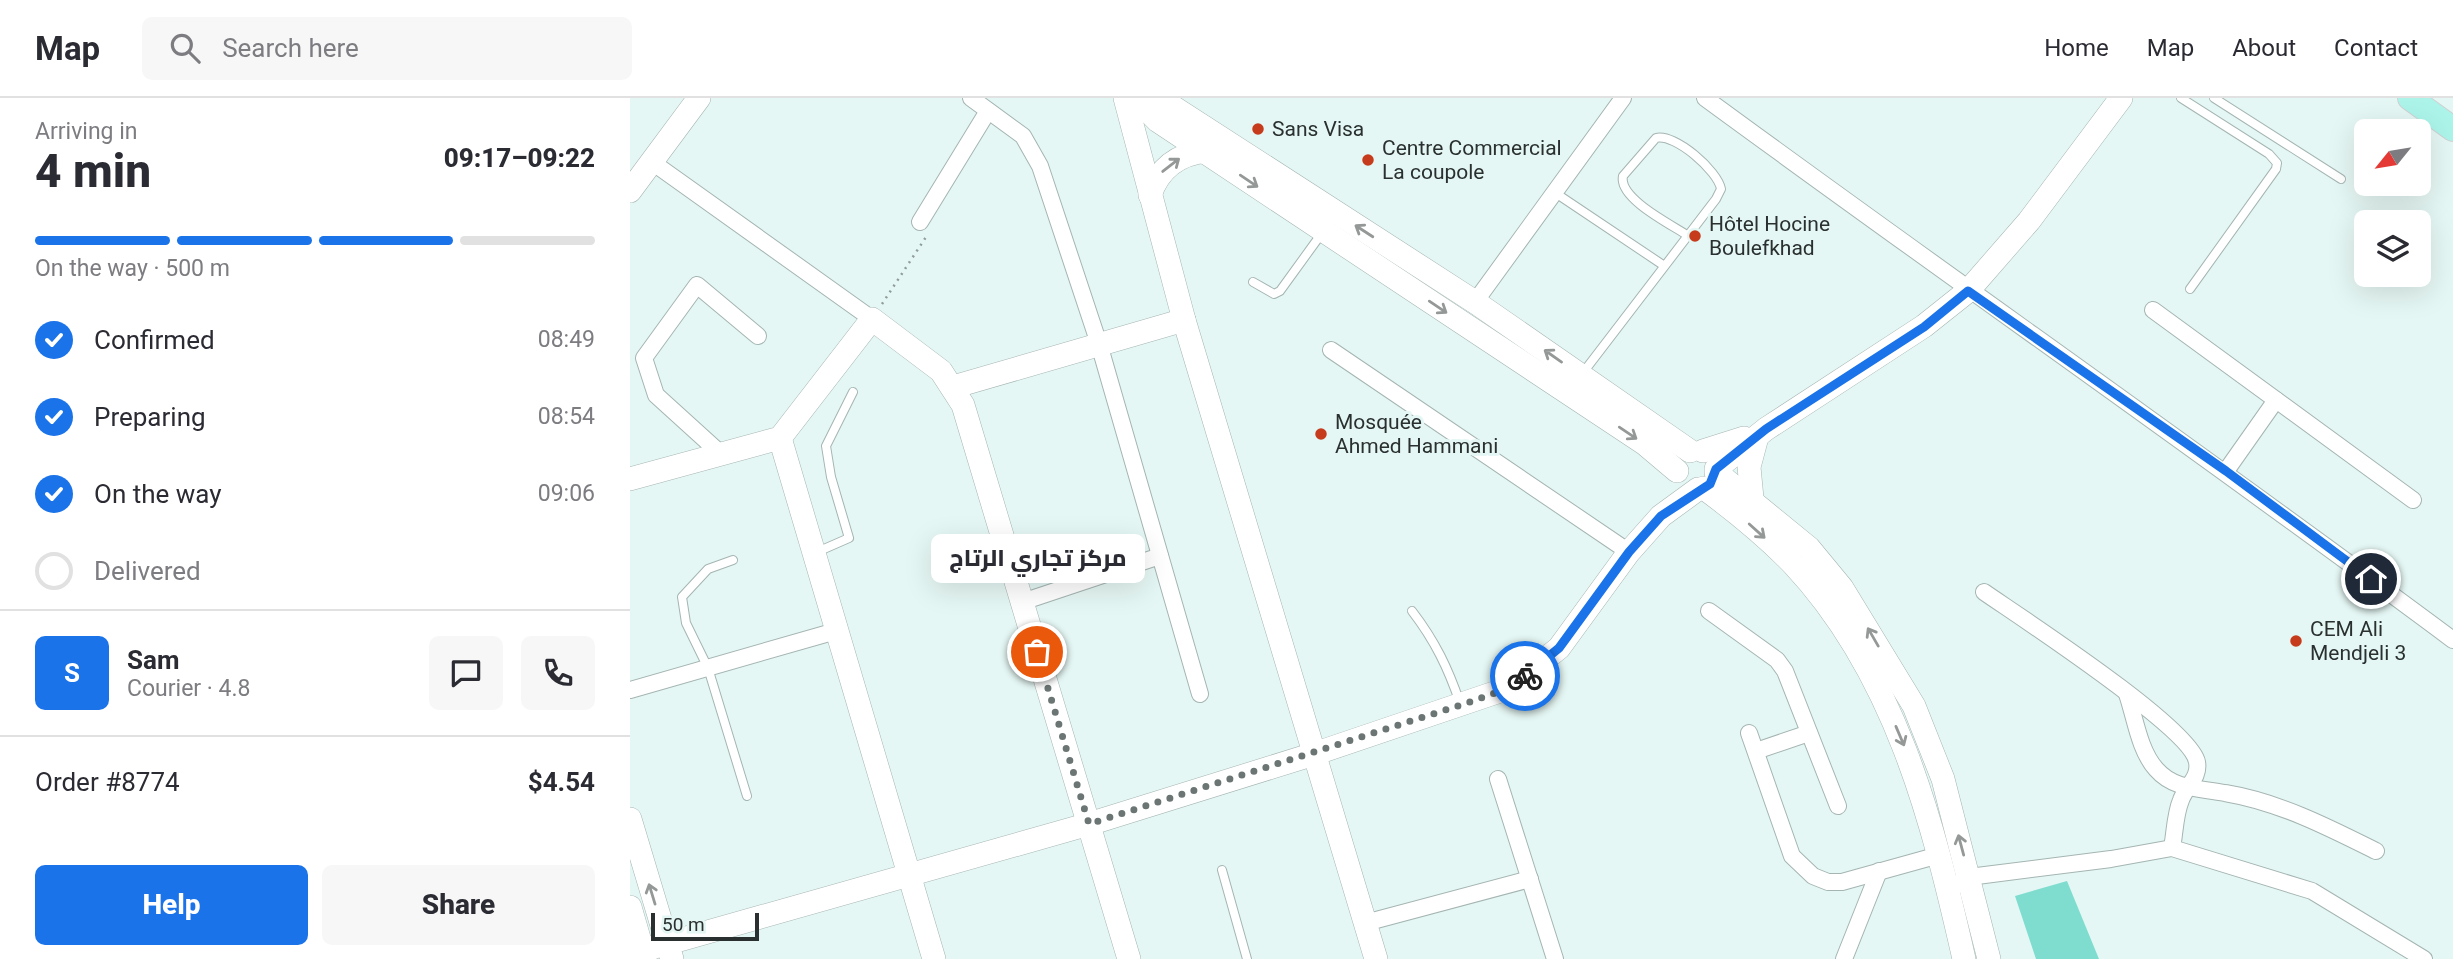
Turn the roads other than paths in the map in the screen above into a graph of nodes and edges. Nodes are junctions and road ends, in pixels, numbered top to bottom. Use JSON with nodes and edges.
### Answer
{"nodes":[{"id":1,"x":699,"y":98,"type":"edge"},
{"id":2,"x":971,"y":98,"type":"edge"},
{"id":3,"x":1125,"y":98,"type":"edge"},
{"id":4,"x":1135,"y":98,"type":"edge"},
{"id":5,"x":1159,"y":98,"type":"edge"},
{"id":6,"x":1623,"y":98,"type":"edge"},
{"id":7,"x":1705,"y":98,"type":"edge"},
{"id":8,"x":2121,"y":98,"type":"edge"},
{"id":9,"x":2181,"y":98,"type":"edge"},
{"id":10,"x":2214,"y":98,"type":"edge"},
{"id":11,"x":2410,"y":98,"type":"edge"},
{"id":12,"x":988,"y":111,"type":"junction"},
{"id":13,"x":2453,"y":129,"type":"edge"},
{"id":14,"x":1206,"y":152,"type":"junction"},
{"id":15,"x":652,"y":162,"type":"junction"},
{"id":16,"x":2341,"y":179,"type":"dead end"},
{"id":17,"x":630,"y":191,"type":"edge"},
{"id":18,"x":1554,"y":192,"type":"junction"},
{"id":19,"x":1150,"y":195,"type":"junction"},
{"id":20,"x":920,"y":222,"type":"road end"},
{"id":21,"x":1324,"y":230,"type":"junction"},
{"id":22,"x":1687,"y":235,"type":"junction"},
{"id":23,"x":1663,"y":265,"type":"junction"},
{"id":24,"x":1253,"y":282,"type":"dead end"},
{"id":25,"x":2190,"y":289,"type":"dead end"},
{"id":26,"x":1968,"y":291,"type":"junction"},
{"id":27,"x":1475,"y":302,"type":"junction"},
{"id":28,"x":2154,"y":310,"type":"dead end"},
{"id":29,"x":872,"y":319,"type":"junction"},
{"id":30,"x":1184,"y":320,"type":"junction"},
{"id":31,"x":758,"y":336,"type":"dead end"},
{"id":32,"x":1099,"y":344,"type":"junction"},
{"id":33,"x":1331,"y":350,"type":"dead end"},
{"id":34,"x":1581,"y":375,"type":"junction"},
{"id":35,"x":953,"y":387,"type":"junction"},
{"id":36,"x":853,"y":392,"type":"dead end"},
{"id":37,"x":2276,"y":400,"type":"junction"},
{"id":38,"x":1762,"y":433,"type":"junction"},
{"id":39,"x":780,"y":438,"type":"junction"},
{"id":40,"x":721,"y":454,"type":"junction"},
{"id":41,"x":1705,"y":470,"type":"junction"},
{"id":42,"x":2226,"y":471,"type":"junction"},
{"id":43,"x":1677,"y":472,"type":"junction"},
{"id":44,"x":630,"y":479,"type":"edge"},
{"id":45,"x":1752,"y":498,"type":"junction"},
{"id":46,"x":2413,"y":500,"type":"dead end"},
{"id":47,"x":1661,"y":516,"type":"junction"},
{"id":48,"x":1629,"y":552,"type":"junction"},
{"id":49,"x":814,"y":554,"type":"junction"},
{"id":50,"x":1160,"y":556,"type":"junction"},
{"id":51,"x":733,"y":561,"type":"dead end"},
{"id":52,"x":1984,"y":592,"type":"dead end"},
{"id":53,"x":1023,"y":602,"type":"junction"},
{"id":54,"x":1412,"y":611,"type":"dead end"},
{"id":55,"x":1709,"y":611,"type":"dead end"},
{"id":56,"x":836,"y":631,"type":"junction"},
{"id":57,"x":2453,"y":640,"type":"edge"},
{"id":58,"x":708,"y":668,"type":"junction"},
{"id":59,"x":630,"y":690,"type":"edge"},
{"id":60,"x":2127,"y":691,"type":"junction"},
{"id":61,"x":1200,"y":694,"type":"dead end"},
{"id":62,"x":1461,"y":705,"type":"junction"},
{"id":63,"x":1749,"y":733,"type":"dead end"},
{"id":64,"x":1809,"y":733,"type":"junction"},
{"id":65,"x":1756,"y":751,"type":"junction"},
{"id":66,"x":1314,"y":754,"type":"junction"},
{"id":67,"x":1498,"y":779,"type":"dead end"},
{"id":68,"x":2187,"y":788,"type":"junction"},
{"id":69,"x":747,"y":796,"type":"dead end"},
{"id":70,"x":1838,"y":806,"type":"dead end"},
{"id":71,"x":630,"y":819,"type":"edge"},
{"id":72,"x":1089,"y":824,"type":"junction"},
{"id":73,"x":2172,"y":848,"type":"junction"},
{"id":74,"x":2376,"y":851,"type":"dead end"},
{"id":75,"x":1939,"y":855,"type":"junction"},
{"id":76,"x":1222,"y":870,"type":"dead end"},
{"id":77,"x":1879,"y":871,"type":"junction"},
{"id":78,"x":908,"y":877,"type":"junction"},
{"id":79,"x":1969,"y":877,"type":"junction"},
{"id":80,"x":1530,"y":879,"type":"junction"},
{"id":81,"x":1947,"y":892,"type":"junction"},
{"id":82,"x":630,"y":907,"type":"edge"},
{"id":83,"x":1365,"y":923,"type":"junction"},
{"id":84,"x":669,"y":951,"type":"edge"},
{"id":85,"x":639,"y":954,"type":"edge"},
{"id":86,"x":934,"y":959,"type":"edge"},
{"id":87,"x":1129,"y":959,"type":"edge"},
{"id":88,"x":1247,"y":959,"type":"edge"},
{"id":89,"x":1376,"y":959,"type":"edge"},
{"id":90,"x":1555,"y":959,"type":"edge"},
{"id":91,"x":1844,"y":959,"type":"edge"},
{"id":92,"x":1964,"y":959,"type":"edge"},
{"id":93,"x":1989,"y":959,"type":"edge"},
{"id":94,"x":2424,"y":959,"type":"edge"}],
"edges":[{"from":1,"to":15,"type":"main road"},
{"from":2,"to":12,"type":"street"},
{"from":3,"to":19,"type":"main road"},
{"from":4,"to":14,"type":"main road"},
{"from":27,"to":5,"type":"main road","one_way":true},
{"from":6,"to":18,"type":"street"},
{"from":7,"to":26,"type":"street"},
{"from":8,"to":26,"type":"main road"},
{"from":9,"to":25,"type":"lane"},
{"from":10,"to":16,"type":"lane"},
{"from":11,"to":13,"type":"main road"},
{"from":12,"to":20,"type":"street"},
{"from":12,"to":32,"type":"street"},
{"from":19,"to":14,"type":"main road","one_way":true},
{"from":14,"to":21,"type":"main road","one_way":true},
{"from":15,"to":17,"type":"main road"},
{"from":15,"to":29,"type":"street"},
{"from":18,"to":23,"type":"lane"},
{"from":18,"to":27,"type":"street"},
{"from":19,"to":30,"type":"main road"},
{"from":21,"to":24,"type":"lane"},
{"from":21,"to":43,"type":"main road","one_way":true},
{"from":22,"to":22,"type":"lane"},
{"from":22,"to":23,"type":"lane"},
{"from":23,"to":34,"type":"lane"},
{"from":26,"to":38,"type":"main road"},
{"from":26,"to":42,"type":"street"},
{"from":34,"to":27,"type":"main road","one_way":true},
{"from":28,"to":37,"type":"street"},
{"from":29,"to":35,"type":"main road"},
{"from":29,"to":39,"type":"main road"},
{"from":30,"to":32,"type":"main road"},
{"from":30,"to":66,"type":"main road"},
{"from":31,"to":40,"type":"street"},
{"from":32,"to":35,"type":"main road"},
{"from":32,"to":50,"type":"street"},
{"from":33,"to":48,"type":"street"},
{"from":34,"to":41,"type":"main road"},
{"from":35,"to":53,"type":"main road"},
{"from":36,"to":49,"type":"lane"},
{"from":37,"to":42,"type":"street"},
{"from":37,"to":46,"type":"street"},
{"from":38,"to":41,"type":"main road"},
{"from":38,"to":45,"type":"main road"},
{"from":39,"to":40,"type":"main road"},
{"from":39,"to":49,"type":"main road"},
{"from":40,"to":44,"type":"main road"},
{"from":41,"to":43,"type":"main road"},
{"from":41,"to":45,"type":"main road"},
{"from":41,"to":47,"type":"main road"},
{"from":41,"to":75,"type":"main road","one_way":true},
{"from":42,"to":57,"type":"street"},
{"from":43,"to":47,"type":"main road"},
{"from":79,"to":45,"type":"main road","one_way":true},
{"from":47,"to":48,"type":"main road"},
{"from":48,"to":62,"type":"main road"},
{"from":49,"to":56,"type":"main road"},
{"from":50,"to":53,"type":"street"},
{"from":50,"to":61,"type":"street"},
{"from":51,"to":58,"type":"lane"},
{"from":52,"to":60,"type":"street"},
{"from":53,"to":72,"type":"main road"},
{"from":54,"to":62,"type":"lane"},
{"from":55,"to":64,"type":"street"},
{"from":56,"to":58,"type":"street"},
{"from":56,"to":78,"type":"main road"},
{"from":58,"to":59,"type":"street"},
{"from":58,"to":69,"type":"lane"},
{"from":60,"to":68,"type":"street"},
{"from":60,"to":68,"type":"street"},
{"from":62,"to":66,"type":"main road"},
{"from":63,"to":65,"type":"street"},
{"from":64,"to":65,"type":"street"},
{"from":64,"to":70,"type":"street"},
{"from":65,"to":77,"type":"street"},
{"from":66,"to":72,"type":"main road"},
{"from":66,"to":83,"type":"main road"},
{"from":67,"to":80,"type":"street"},
{"from":68,"to":73,"type":"street"},
{"from":68,"to":74,"type":"street"},
{"from":84,"to":71,"type":"main road","one_way":true},
{"from":72,"to":78,"type":"main road"},
{"from":72,"to":87,"type":"main road"},
{"from":73,"to":79,"type":"street"},
{"from":73,"to":94,"type":"street"},
{"from":75,"to":77,"type":"street"},
{"from":75,"to":81,"type":"main road"},
{"from":76,"to":88,"type":"lane"},
{"from":77,"to":91,"type":"street"},
{"from":78,"to":84,"type":"main road"},
{"from":78,"to":86,"type":"main road"},
{"from":79,"to":81,"type":"street"},
{"from":79,"to":93,"type":"main road"},
{"from":80,"to":83,"type":"street"},
{"from":80,"to":90,"type":"street"},
{"from":81,"to":92,"type":"main road"},
{"from":82,"to":85,"type":"main road"},
{"from":83,"to":89,"type":"main road"},
{"from":84,"to":85,"type":"main road"}]}
